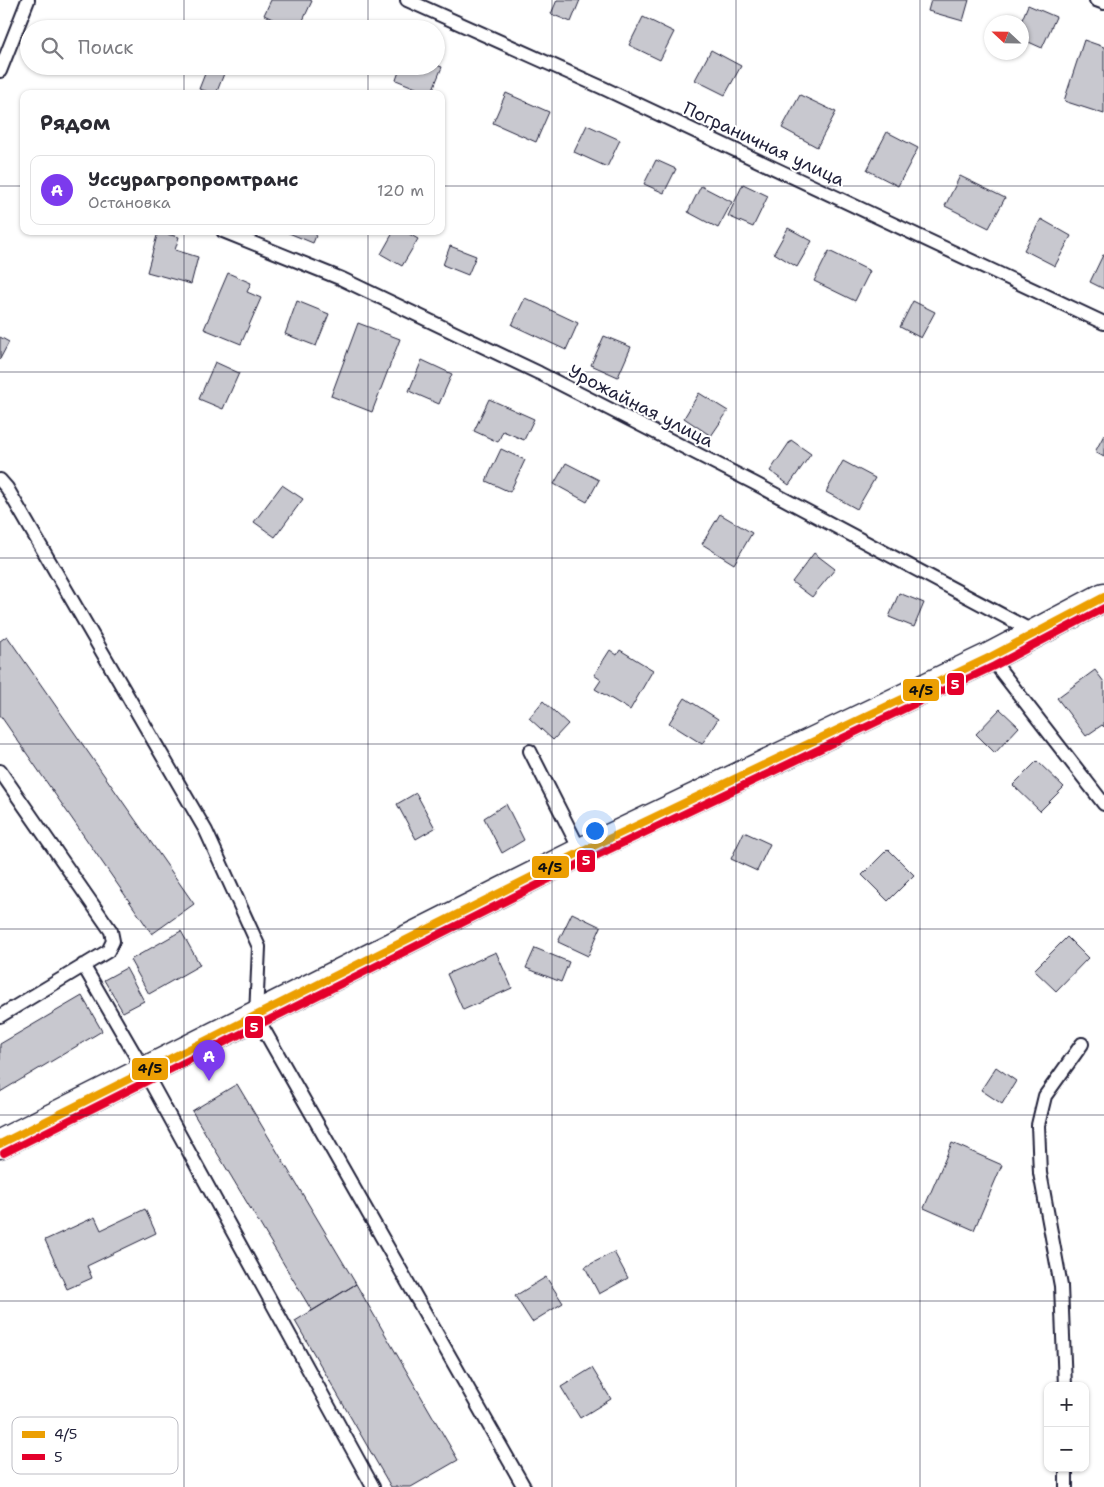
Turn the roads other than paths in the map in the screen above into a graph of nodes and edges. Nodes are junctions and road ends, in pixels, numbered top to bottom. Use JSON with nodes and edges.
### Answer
{"nodes":[{"id":1,"x":28,"y":0,"type":"edge"},
{"id":2,"x":407,"y":0,"type":"edge"},
{"id":3,"x":1096,"y":0,"type":"edge"},
{"id":4,"x":1104,"y":3,"type":"edge"},
{"id":5,"x":20,"y":20,"type":"edge"},
{"id":6,"x":20,"y":20,"type":"edge"},
{"id":7,"x":0,"y":71,"type":"edge"},
{"id":8,"x":233,"y":235,"type":"edge"},
{"id":9,"x":1104,"y":323,"type":"edge"},
{"id":10,"x":0,"y":480,"type":"edge"},
{"id":11,"x":1104,"y":597,"type":"edge"},
{"id":12,"x":1034,"y":632,"type":"junction"},
{"id":13,"x":990,"y":657,"type":"junction"},
{"id":14,"x":530,"y":751,"type":"dead end"},
{"id":15,"x":0,"y":771,"type":"edge"},
{"id":16,"x":1104,"y":804,"type":"edge"},
{"id":17,"x":581,"y":852,"type":"junction"},
{"id":18,"x":83,"y":966,"type":"junction"},
{"id":19,"x":0,"y":1016,"type":"edge"},
{"id":20,"x":256,"y":1016,"type":"junction"},
{"id":21,"x":1082,"y":1044,"type":"dead end"},
{"id":22,"x":144,"y":1072,"type":"junction"},
{"id":23,"x":0,"y":1144,"type":"edge"},
{"id":24,"x":1065,"y":1382,"type":"edge"},
{"id":25,"x":1066,"y":1472,"type":"edge"},
{"id":26,"x":373,"y":1487,"type":"edge"},
{"id":27,"x":524,"y":1487,"type":"edge"},
{"id":28,"x":1066,"y":1487,"type":"edge"}],
"edges":[{"from":1,"to":6,"type":"lane"},
{"from":2,"to":9,"type":"lane","name":"Пограничная улица"},
{"from":3,"to":4,"type":"lane"},
{"from":5,"to":7,"type":"lane"},
{"from":8,"to":12,"type":"lane","name":"Урожайная улица"},
{"from":10,"to":20,"type":"lane"},
{"from":11,"to":12,"type":"main road"},
{"from":12,"to":13,"type":"main road"},
{"from":13,"to":16,"type":"lane"},
{"from":13,"to":17,"type":"main road"},
{"from":14,"to":17,"type":"lane"},
{"from":15,"to":18,"type":"lane"},
{"from":17,"to":20,"type":"main road"},
{"from":18,"to":19,"type":"lane"},
{"from":18,"to":22,"type":"lane"},
{"from":20,"to":22,"type":"main road"},
{"from":20,"to":27,"type":"lane"},
{"from":21,"to":24,"type":"lane"},
{"from":22,"to":23,"type":"main road"},
{"from":22,"to":26,"type":"lane"},
{"from":25,"to":28,"type":"lane"}]}
